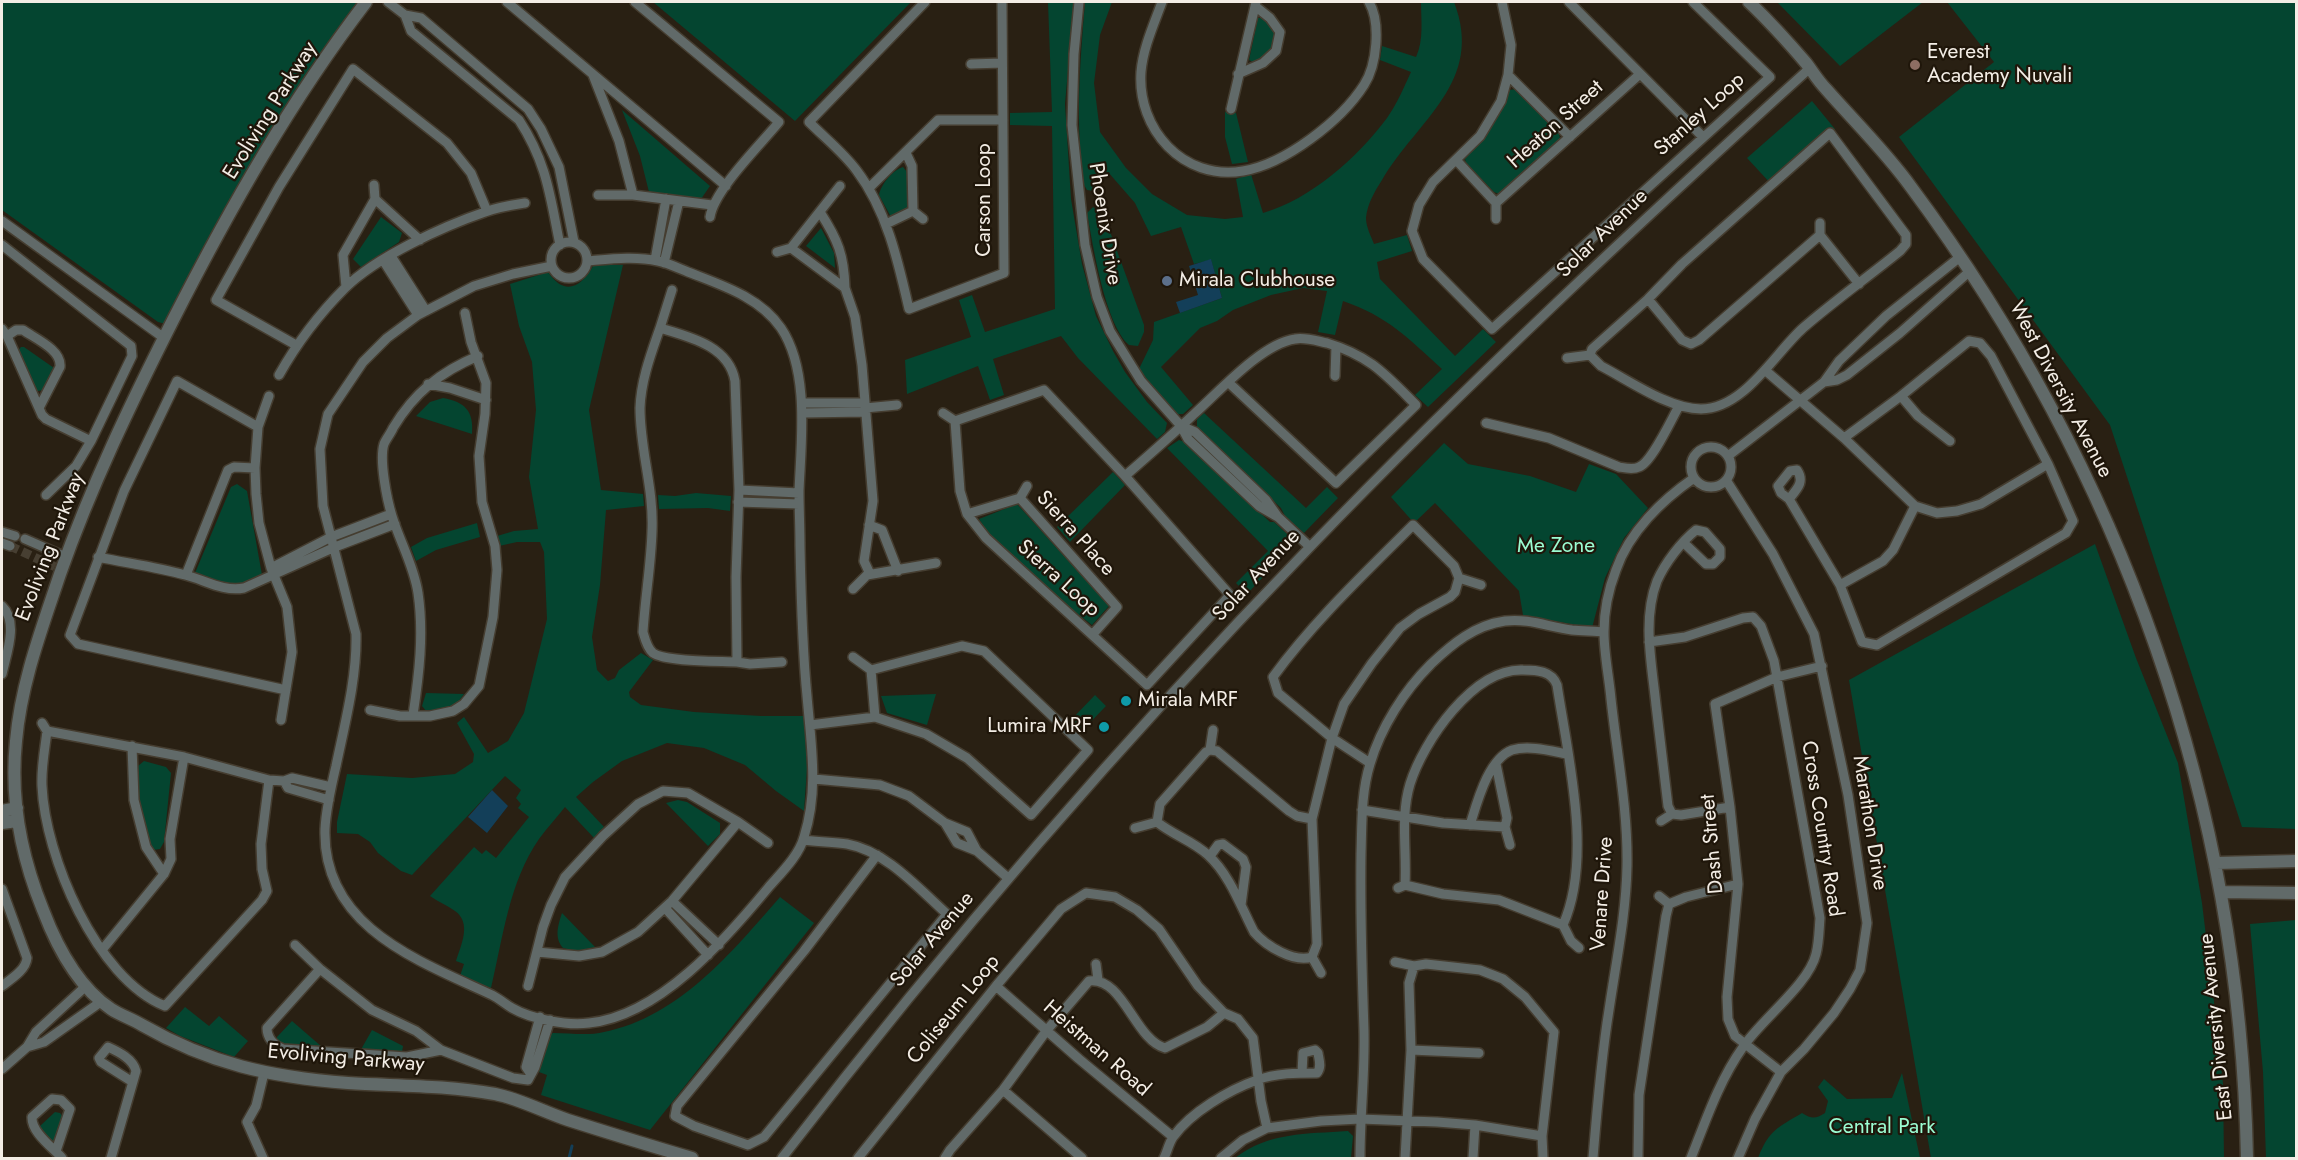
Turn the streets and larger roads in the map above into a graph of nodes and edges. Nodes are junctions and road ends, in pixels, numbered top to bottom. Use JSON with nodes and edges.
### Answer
{"nodes":[{"id":1,"x":366,"y":2,"type":"edge"},
{"id":2,"x":388,"y":2,"type":"edge"},
{"id":3,"x":507,"y":2,"type":"edge"},
{"id":4,"x":635,"y":2,"type":"edge"},
{"id":5,"x":925,"y":2,"type":"edge"},
{"id":6,"x":1002,"y":2,"type":"edge"},
{"id":7,"x":1079,"y":2,"type":"edge"},
{"id":8,"x":1162,"y":2,"type":"edge"},
{"id":9,"x":1369,"y":2,"type":"edge"},
{"id":10,"x":1502,"y":2,"type":"edge"},
{"id":11,"x":1569,"y":2,"type":"edge"},
{"id":12,"x":1693,"y":2,"type":"edge"},
{"id":13,"x":1749,"y":2,"type":"edge"},
{"id":14,"x":1255,"y":4,"type":"edge"},
{"id":15,"x":405,"y":15,"type":"junction"},
{"id":16,"x":1002,"y":63,"type":"junction"},
{"id":17,"x":971,"y":64,"type":"dead end"},
{"id":18,"x":1810,"y":68,"type":"junction"},
{"id":19,"x":592,"y":72,"type":"junction"},
{"id":20,"x":1238,"y":74,"type":"junction"},
{"id":21,"x":1640,"y":74,"type":"junction"},
{"id":22,"x":1508,"y":75,"type":"junction"},
{"id":23,"x":1231,"y":109,"type":"dead end"},
{"id":24,"x":1003,"y":120,"type":"junction"},
{"id":25,"x":1570,"y":137,"type":"junction"},
{"id":26,"x":1703,"y":137,"type":"junction"},
{"id":27,"x":906,"y":153,"type":"junction"},
{"id":28,"x":1457,"y":161,"type":"junction"},
{"id":29,"x":374,"y":184,"type":"dead end"},
{"id":30,"x":726,"y":186,"type":"junction"},
{"id":31,"x":840,"y":186,"type":"dead end"},
{"id":32,"x":869,"y":188,"type":"junction"},
{"id":33,"x":598,"y":195,"type":"dead end"},
{"id":34,"x":633,"y":195,"type":"junction"},
{"id":35,"x":375,"y":199,"type":"junction"},
{"id":36,"x":666,"y":199,"type":"junction"},
{"id":37,"x":679,"y":201,"type":"junction"},
{"id":38,"x":525,"y":202,"type":"dead end"},
{"id":39,"x":1496,"y":203,"type":"junction"},
{"id":40,"x":712,"y":205,"type":"junction"},
{"id":41,"x":487,"y":211,"type":"junction"},
{"id":42,"x":913,"y":211,"type":"junction"},
{"id":43,"x":820,"y":212,"type":"junction"},
{"id":44,"x":710,"y":217,"type":"dead end"},
{"id":45,"x":923,"y":219,"type":"dead end"},
{"id":46,"x":1496,"y":219,"type":"dead end"},
{"id":47,"x":2,"y":221,"type":"edge"},
{"id":48,"x":1820,"y":223,"type":"dead end"},
{"id":49,"x":886,"y":224,"type":"junction"},
{"id":50,"x":1820,"y":235,"type":"junction"},
{"id":51,"x":420,"y":240,"type":"junction"},
{"id":52,"x":574,"y":242,"type":"junction"},
{"id":53,"x":2,"y":245,"type":"edge"},
{"id":54,"x":560,"y":245,"type":"junction"},
{"id":55,"x":791,"y":248,"type":"junction"},
{"id":56,"x":777,"y":252,"type":"dead end"},
{"id":57,"x":1960,"y":257,"type":"junction"},
{"id":58,"x":387,"y":258,"type":"junction"},
{"id":59,"x":587,"y":261,"type":"junction"},
{"id":60,"x":660,"y":262,"type":"junction"},
{"id":61,"x":552,"y":266,"type":"junction"},
{"id":62,"x":1970,"y":271,"type":"junction"},
{"id":63,"x":1004,"y":273,"type":"junction"},
{"id":64,"x":1013,"y":280,"type":"dead end"},
{"id":65,"x":1859,"y":284,"type":"junction"},
{"id":66,"x":346,"y":286,"type":"junction"},
{"id":67,"x":846,"y":288,"type":"junction"},
{"id":68,"x":672,"y":290,"type":"dead end"},
{"id":69,"x":1648,"y":299,"type":"junction"},
{"id":70,"x":422,"y":313,"type":"junction"},
{"id":71,"x":465,"y":313,"type":"dead end"},
{"id":72,"x":660,"y":328,"type":"junction"},
{"id":73,"x":4,"y":333,"type":"edge"},
{"id":74,"x":164,"y":338,"type":"junction"},
{"id":75,"x":296,"y":345,"type":"junction"},
{"id":76,"x":1336,"y":346,"type":"junction"},
{"id":77,"x":1590,"y":355,"type":"junction"},
{"id":78,"x":478,"y":356,"type":"junction"},
{"id":79,"x":1567,"y":358,"type":"dead end"},
{"id":80,"x":1766,"y":371,"type":"junction"},
{"id":81,"x":279,"y":375,"type":"dead end"},
{"id":82,"x":1335,"y":376,"type":"dead end"},
{"id":83,"x":1050,"y":380,"type":"dead end"},
{"id":84,"x":1228,"y":382,"type":"junction"},
{"id":85,"x":1824,"y":382,"type":"junction"},
{"id":86,"x":428,"y":384,"type":"junction"},
{"id":87,"x":1044,"y":390,"type":"junction"},
{"id":88,"x":269,"y":396,"type":"dead end"},
{"id":89,"x":1901,"y":396,"type":"junction"},
{"id":90,"x":1800,"y":398,"type":"junction"},
{"id":91,"x":486,"y":400,"type":"junction"},
{"id":92,"x":897,"y":405,"type":"dead end"},
{"id":93,"x":1679,"y":406,"type":"junction"},
{"id":94,"x":39,"y":408,"type":"junction"},
{"id":95,"x":802,"y":408,"type":"junction"},
{"id":96,"x":865,"y":408,"type":"junction"},
{"id":97,"x":943,"y":413,"type":"dead end"},
{"id":98,"x":955,"y":421,"type":"junction"},
{"id":99,"x":1486,"y":423,"type":"dead end"},
{"id":100,"x":1181,"y":426,"type":"junction"},
{"id":101,"x":258,"y":428,"type":"junction"},
{"id":102,"x":1844,"y":438,"type":"junction"},
{"id":103,"x":91,"y":441,"type":"junction"},
{"id":104,"x":1950,"y":441,"type":"dead end"},
{"id":105,"x":1728,"y":456,"type":"junction"},
{"id":106,"x":2048,"y":464,"type":"junction"},
{"id":107,"x":255,"y":468,"type":"junction"},
{"id":108,"x":1125,"y":476,"type":"junction"},
{"id":109,"x":1694,"y":478,"type":"junction"},
{"id":110,"x":1726,"y":480,"type":"junction"},
{"id":111,"x":1027,"y":486,"type":"dead end"},
{"id":112,"x":739,"y":490,"type":"junction"},
{"id":113,"x":799,"y":493,"type":"junction"},
{"id":114,"x":46,"y":495,"type":"dead end"},
{"id":115,"x":1020,"y":498,"type":"junction"},
{"id":116,"x":1789,"y":500,"type":"dead end"},
{"id":117,"x":738,"y":502,"type":"junction"},
{"id":118,"x":799,"y":504,"type":"junction"},
{"id":119,"x":1915,"y":506,"type":"junction"},
{"id":120,"x":391,"y":514,"type":"junction"},
{"id":121,"x":967,"y":514,"type":"junction"},
{"id":122,"x":394,"y":524,"type":"junction"},
{"id":123,"x":869,"y":525,"type":"junction"},
{"id":124,"x":2,"y":532,"type":"edge"},
{"id":125,"x":332,"y":537,"type":"junction"},
{"id":126,"x":1684,"y":543,"type":"dead end"},
{"id":127,"x":335,"y":547,"type":"junction"},
{"id":128,"x":1310,"y":547,"type":"junction"},
{"id":129,"x":98,"y":557,"type":"junction"},
{"id":130,"x":66,"y":558,"type":"junction"},
{"id":131,"x":936,"y":563,"type":"dead end"},
{"id":132,"x":273,"y":571,"type":"junction"},
{"id":133,"x":898,"y":571,"type":"junction"},
{"id":134,"x":870,"y":574,"type":"junction"},
{"id":135,"x":186,"y":575,"type":"junction"},
{"id":136,"x":1459,"y":578,"type":"junction"},
{"id":137,"x":1481,"y":585,"type":"dead end"},
{"id":138,"x":1840,"y":585,"type":"junction"},
{"id":139,"x":853,"y":589,"type":"dead end"},
{"id":140,"x":2,"y":606,"type":"edge"},
{"id":141,"x":1604,"y":632,"type":"junction"},
{"id":142,"x":1093,"y":634,"type":"junction"},
{"id":143,"x":1649,"y":642,"type":"junction"},
{"id":144,"x":853,"y":657,"type":"dead end"},
{"id":145,"x":737,"y":662,"type":"junction"},
{"id":146,"x":782,"y":662,"type":"dead end"},
{"id":147,"x":1822,"y":666,"type":"junction"},
{"id":148,"x":871,"y":670,"type":"junction"},
{"id":149,"x":2,"y":674,"type":"edge"},
{"id":150,"x":1777,"y":677,"type":"junction"},
{"id":151,"x":286,"y":690,"type":"junction"},
{"id":152,"x":370,"y":710,"type":"dead end"},
{"id":153,"x":413,"y":716,"type":"junction"},
{"id":154,"x":875,"y":717,"type":"junction"},
{"id":155,"x":281,"y":720,"type":"dead end"},
{"id":156,"x":810,"y":725,"type":"junction"},
{"id":157,"x":1213,"y":730,"type":"dead end"},
{"id":158,"x":1332,"y":738,"type":"junction"},
{"id":159,"x":132,"y":746,"type":"junction"},
{"id":160,"x":1210,"y":750,"type":"junction"},
{"id":161,"x":1567,"y":754,"type":"junction"},
{"id":162,"x":184,"y":757,"type":"junction"},
{"id":163,"x":1370,"y":763,"type":"junction"},
{"id":164,"x":1496,"y":764,"type":"junction"},
{"id":165,"x":814,"y":779,"type":"junction"},
{"id":166,"x":269,"y":780,"type":"junction"},
{"id":167,"x":284,"y":781,"type":"junction"},
{"id":168,"x":331,"y":787,"type":"junction"},
{"id":169,"x":329,"y":800,"type":"junction"},
{"id":170,"x":1730,"y":807,"type":"junction"},
{"id":171,"x":1362,"y":810,"type":"junction"},
{"id":172,"x":2,"y":811,"type":"edge"},
{"id":173,"x":1672,"y":814,"type":"junction"},
{"id":174,"x":17,"y":815,"type":"junction"},
{"id":175,"x":1404,"y":816,"type":"junction"},
{"id":176,"x":1312,"y":819,"type":"junction"},
{"id":177,"x":1661,"y":820,"type":"dead end"},
{"id":178,"x":738,"y":822,"type":"junction"},
{"id":179,"x":1156,"y":822,"type":"junction"},
{"id":180,"x":2,"y":824,"type":"edge"},
{"id":181,"x":1470,"y":825,"type":"junction"},
{"id":182,"x":1505,"y":827,"type":"junction"},
{"id":183,"x":1135,"y":828,"type":"dead end"},
{"id":184,"x":804,"y":840,"type":"junction"},
{"id":185,"x":768,"y":843,"type":"dead end"},
{"id":186,"x":1510,"y":845,"type":"dead end"},
{"id":187,"x":877,"y":855,"type":"junction"},
{"id":188,"x":1210,"y":856,"type":"junction"},
{"id":189,"x":2296,"y":861,"type":"edge"},
{"id":190,"x":2216,"y":863,"type":"junction"},
{"id":191,"x":164,"y":874,"type":"junction"},
{"id":192,"x":1008,"y":879,"type":"junction"},
{"id":193,"x":1738,"y":884,"type":"junction"},
{"id":194,"x":2,"y":889,"type":"edge"},
{"id":195,"x":2222,"y":892,"type":"junction"},
{"id":196,"x":2296,"y":893,"type":"edge"},
{"id":197,"x":1659,"y":896,"type":"dead end"},
{"id":198,"x":672,"y":901,"type":"junction"},
{"id":199,"x":1669,"y":904,"type":"junction"},
{"id":200,"x":1241,"y":907,"type":"junction"},
{"id":201,"x":664,"y":908,"type":"junction"},
{"id":202,"x":1563,"y":926,"type":"junction"},
{"id":203,"x":294,"y":945,"type":"dead end"},
{"id":204,"x":719,"y":945,"type":"junction"},
{"id":205,"x":1579,"y":948,"type":"dead end"},
{"id":206,"x":102,"y":950,"type":"junction"},
{"id":207,"x":537,"y":952,"type":"junction"},
{"id":208,"x":708,"y":955,"type":"junction"},
{"id":209,"x":1312,"y":957,"type":"junction"},
{"id":210,"x":1395,"y":962,"type":"dead end"},
{"id":211,"x":1096,"y":964,"type":"dead end"},
{"id":212,"x":1414,"y":966,"type":"junction"},
{"id":213,"x":320,"y":969,"type":"junction"},
{"id":214,"x":1321,"y":973,"type":"dead end"},
{"id":215,"x":1098,"y":980,"type":"junction"},
{"id":216,"x":2,"y":986,"type":"edge"},
{"id":217,"x":86,"y":986,"type":"junction"},
{"id":218,"x":528,"y":986,"type":"dead end"},
{"id":219,"x":996,"y":986,"type":"junction"},
{"id":220,"x":102,"y":1001,"type":"junction"},
{"id":221,"x":1224,"y":1013,"type":"junction"},
{"id":222,"x":545,"y":1019,"type":"junction"},
{"id":223,"x":1047,"y":1030,"type":"junction"},
{"id":224,"x":1744,"y":1045,"type":"junction"},
{"id":225,"x":27,"y":1047,"type":"junction"},
{"id":226,"x":441,"y":1050,"type":"junction"},
{"id":227,"x":1411,"y":1050,"type":"junction"},
{"id":228,"x":1479,"y":1053,"type":"dead end"},
{"id":229,"x":2,"y":1069,"type":"edge"},
{"id":230,"x":1780,"y":1072,"type":"junction"},
{"id":231,"x":264,"y":1073,"type":"junction"},
{"id":232,"x":1302,"y":1073,"type":"dead end"},
{"id":233,"x":1258,"y":1079,"type":"junction"},
{"id":234,"x":131,"y":1081,"type":"dead end"},
{"id":235,"x":1003,"y":1090,"type":"junction"},
{"id":236,"x":1360,"y":1119,"type":"junction"},
{"id":237,"x":1406,"y":1121,"type":"junction"},
{"id":238,"x":1475,"y":1125,"type":"junction"},
{"id":239,"x":1267,"y":1128,"type":"junction"},
{"id":240,"x":1542,"y":1136,"type":"junction"},
{"id":241,"x":1173,"y":1137,"type":"junction"},
{"id":242,"x":59,"y":1155,"type":"edge"},
{"id":243,"x":111,"y":1158,"type":"edge"},
{"id":244,"x":263,"y":1158,"type":"edge"},
{"id":245,"x":692,"y":1158,"type":"edge"},
{"id":246,"x":782,"y":1158,"type":"edge"},
{"id":247,"x":858,"y":1158,"type":"edge"},
{"id":248,"x":945,"y":1158,"type":"edge"},
{"id":249,"x":1082,"y":1158,"type":"edge"},
{"id":250,"x":1164,"y":1158,"type":"edge"},
{"id":251,"x":1221,"y":1158,"type":"edge"},
{"id":252,"x":1360,"y":1158,"type":"edge"},
{"id":253,"x":1405,"y":1158,"type":"edge"},
{"id":254,"x":1473,"y":1158,"type":"edge"},
{"id":255,"x":1543,"y":1158,"type":"edge"},
{"id":256,"x":1593,"y":1158,"type":"edge"},
{"id":257,"x":1638,"y":1158,"type":"edge"},
{"id":258,"x":1691,"y":1158,"type":"edge"},
{"id":259,"x":1738,"y":1158,"type":"edge"},
{"id":260,"x":2247,"y":1158,"type":"edge"}],
"edges":[{"from":1,"to":74,"type":"street","name":"Evoliving Parkway"},
{"from":2,"to":15,"type":"street"},
{"from":3,"to":19,"type":"street"},
{"from":4,"to":30,"type":"street"},
{"from":5,"to":32,"type":"street","name":"Carson Loop"},
{"from":6,"to":16,"type":"street","name":"Carson Loop"},
{"from":7,"to":100,"type":"street","name":"Phoenix Drive"},
{"from":8,"to":9,"type":"street"},
{"from":10,"to":22,"type":"street","name":"Stanley Loop"},
{"from":11,"to":21,"type":"street"},
{"from":12,"to":26,"type":"street","name":"Stanley Loop"},
{"from":13,"to":18,"type":"street","name":"West Diversity Avenue"},
{"from":14,"to":20,"type":"street"},
{"from":14,"to":20,"type":"street"},
{"from":15,"to":52,"type":"street"},
{"from":15,"to":54,"type":"street"},
{"from":16,"to":17,"type":"street"},
{"from":16,"to":24,"type":"street","name":"Carson Loop"},
{"from":18,"to":57,"type":"street","name":"West Diversity Avenue"},
{"from":18,"to":128,"type":"street","name":"Solar Avenue"},
{"from":19,"to":30,"type":"street"},
{"from":19,"to":34,"type":"street"},
{"from":20,"to":23,"type":"street"},
{"from":21,"to":25,"type":"street","name":"Heaton Street"},
{"from":21,"to":26,"type":"street"},
{"from":22,"to":25,"type":"street"},
{"from":22,"to":28,"type":"street","name":"Stanley Loop"},
{"from":24,"to":27,"type":"street"},
{"from":24,"to":63,"type":"street","name":"Carson Loop"},
{"from":25,"to":39,"type":"street","name":"Heaton Street"},
{"from":26,"to":28,"type":"street","name":"Stanley Loop"},
{"from":27,"to":32,"type":"street"},
{"from":27,"to":42,"type":"street"},
{"from":28,"to":39,"type":"street"},
{"from":29,"to":35,"type":"street"},
{"from":30,"to":40,"type":"street"},
{"from":31,"to":43,"type":"street"},
{"from":32,"to":49,"type":"street","name":"Carson Loop"},
{"from":33,"to":34,"type":"street"},
{"from":34,"to":36,"type":"street"},
{"from":35,"to":51,"type":"street"},
{"from":35,"to":66,"type":"street"},
{"from":36,"to":37,"type":"street"},
{"from":36,"to":60,"type":"street"},
{"from":37,"to":40,"type":"street"},
{"from":37,"to":60,"type":"street"},
{"from":38,"to":41,"type":"street"},
{"from":39,"to":46,"type":"street"},
{"from":40,"to":44,"type":"street"},
{"from":41,"to":51,"type":"street"},
{"from":41,"to":75,"type":"street"},
{"from":42,"to":45,"type":"street"},
{"from":42,"to":49,"type":"street"},
{"from":43,"to":55,"type":"street"},
{"from":43,"to":67,"type":"street"},
{"from":47,"to":74,"type":"street"},
{"from":48,"to":50,"type":"street"},
{"from":49,"to":63,"type":"street","name":"Carson Loop"},
{"from":50,"to":65,"type":"street"},
{"from":50,"to":69,"type":"street"},
{"from":51,"to":58,"type":"street"},
{"from":52,"to":54,"type":"street"},
{"from":52,"to":59,"type":"street"},
{"from":53,"to":103,"type":"street"},
{"from":54,"to":61,"type":"street"},
{"from":55,"to":56,"type":"street"},
{"from":55,"to":67,"type":"street"},
{"from":57,"to":62,"type":"street","name":"West Diversity Avenue"},
{"from":57,"to":85,"type":"street"},
{"from":58,"to":66,"type":"street"},
{"from":58,"to":70,"type":"street"},
{"from":59,"to":60,"type":"street"},
{"from":59,"to":61,"type":"street"},
{"from":60,"to":95,"type":"street"},
{"from":61,"to":70,"type":"street"},
{"from":62,"to":85,"type":"street"},
{"from":62,"to":190,"type":"street","name":"West Diversity Avenue"},
{"from":63,"to":64,"type":"street"},
{"from":65,"to":69,"type":"street"},
{"from":65,"to":80,"type":"street"},
{"from":66,"to":75,"type":"street"},
{"from":67,"to":96,"type":"street"},
{"from":68,"to":72,"type":"street"},
{"from":69,"to":77,"type":"street"},
{"from":70,"to":125,"type":"street"},
{"from":71,"to":78,"type":"street"},
{"from":72,"to":112,"type":"street"},
{"from":72,"to":145,"type":"street"},
{"from":73,"to":94,"type":"street"},
{"from":73,"to":94,"type":"street"},
{"from":74,"to":130,"type":"street","name":"Evoliving Parkway"},
{"from":75,"to":81,"type":"street"},
{"from":76,"to":82,"type":"street"},
{"from":76,"to":84,"type":"street"},
{"from":76,"to":84,"type":"street"},
{"from":77,"to":79,"type":"street"},
{"from":77,"to":93,"type":"street"},
{"from":78,"to":86,"type":"street"},
{"from":78,"to":91,"type":"street"},
{"from":80,"to":90,"type":"street"},
{"from":80,"to":93,"type":"street"},
{"from":83,"to":87,"type":"street"},
{"from":84,"to":100,"type":"street"},
{"from":85,"to":90,"type":"street"},
{"from":86,"to":91,"type":"street"},
{"from":86,"to":120,"type":"street"},
{"from":87,"to":98,"type":"street"},
{"from":87,"to":108,"type":"street","name":"Sierra Loop"},
{"from":88,"to":101,"type":"street"},
{"from":89,"to":102,"type":"street"},
{"from":89,"to":104,"type":"street"},
{"from":89,"to":106,"type":"street"},
{"from":90,"to":102,"type":"street"},
{"from":90,"to":105,"type":"street"},
{"from":91,"to":153,"type":"street"},
{"from":92,"to":96,"type":"street"},
{"from":93,"to":99,"type":"street"},
{"from":94,"to":103,"type":"street"},
{"from":95,"to":96,"type":"street"},
{"from":95,"to":113,"type":"street"},
{"from":96,"to":123,"type":"street"},
{"from":97,"to":98,"type":"street"},
{"from":98,"to":121,"type":"street","name":"Sierra Loop"},
{"from":100,"to":108,"type":"street"},
{"from":100,"to":128,"type":"street","name":"Phoenix Drive"},
{"from":101,"to":107,"type":"street"},
{"from":101,"to":129,"type":"street"},
{"from":102,"to":119,"type":"street"},
{"from":103,"to":114,"type":"street"},
{"from":105,"to":109,"type":"street"},
{"from":105,"to":110,"type":"street"},
{"from":106,"to":119,"type":"street"},
{"from":106,"to":138,"type":"street"},
{"from":107,"to":132,"type":"street"},
{"from":107,"to":135,"type":"street"},
{"from":108,"to":142,"type":"street","name":"Sierra Loop"},
{"from":109,"to":110,"type":"street"},
{"from":109,"to":141,"type":"street","name":"Venare Drive"},
{"from":110,"to":147,"type":"street","name":"Marathon Drive"},
{"from":111,"to":115,"type":"street"},
{"from":112,"to":113,"type":"street"},
{"from":112,"to":117,"type":"street"},
{"from":113,"to":118,"type":"street"},
{"from":115,"to":121,"type":"street","name":"Sierra Place"},
{"from":115,"to":142,"type":"street","name":"Sierra Place"},
{"from":116,"to":138,"type":"street"},
{"from":117,"to":118,"type":"street"},
{"from":117,"to":145,"type":"street"},
{"from":118,"to":156,"type":"street"},
{"from":119,"to":138,"type":"street"},
{"from":120,"to":122,"type":"street"},
{"from":120,"to":125,"type":"street"},
{"from":121,"to":142,"type":"street","name":"Sierra Loop"},
{"from":122,"to":127,"type":"street"},
{"from":122,"to":153,"type":"street"},
{"from":123,"to":133,"type":"street"},
{"from":123,"to":134,"type":"street"},
{"from":124,"to":130,"type":"street"},
{"from":125,"to":127,"type":"street"},
{"from":125,"to":132,"type":"street"},
{"from":126,"to":143,"type":"street"},
{"from":127,"to":132,"type":"street"},
{"from":127,"to":168,"type":"street"},
{"from":128,"to":192,"type":"street","name":"Solar Avenue"},
{"from":129,"to":135,"type":"street"},
{"from":129,"to":151,"type":"street"},
{"from":130,"to":174,"type":"street","name":"Evoliving Parkway"},
{"from":131,"to":133,"type":"street"},
{"from":132,"to":135,"type":"street"},
{"from":132,"to":151,"type":"street"},
{"from":133,"to":134,"type":"street"},
{"from":134,"to":139,"type":"street"},
{"from":136,"to":137,"type":"street"},
{"from":136,"to":158,"type":"street"},
{"from":136,"to":158,"type":"street"},
{"from":140,"to":149,"type":"street"},
{"from":141,"to":163,"type":"street"},
{"from":141,"to":256,"type":"street","name":"Venare Drive"},
{"from":143,"to":150,"type":"street","name":"Cross Country Road"},
{"from":143,"to":173,"type":"street"},
{"from":144,"to":148,"type":"street"},
{"from":145,"to":146,"type":"street"},
{"from":147,"to":150,"type":"street","name":"Dash Street"},
{"from":147,"to":230,"type":"street","name":"Marathon Drive"},
{"from":148,"to":154,"type":"street"},
{"from":148,"to":154,"type":"street"},
{"from":150,"to":170,"type":"street","name":"Dash Street"},
{"from":150,"to":224,"type":"street","name":"Cross Country Road"},
{"from":151,"to":155,"type":"street"},
{"from":152,"to":153,"type":"street"},
{"from":154,"to":156,"type":"street"},
{"from":156,"to":165,"type":"street"},
{"from":157,"to":160,"type":"street"},
{"from":158,"to":163,"type":"street"},
{"from":158,"to":176,"type":"street"},
{"from":159,"to":162,"type":"street"},
{"from":159,"to":191,"type":"street"},
{"from":159,"to":206,"type":"street"},
{"from":160,"to":176,"type":"street"},
{"from":160,"to":179,"type":"street"},
{"from":161,"to":164,"type":"street"},
{"from":161,"to":175,"type":"street"},
{"from":161,"to":202,"type":"street"},
{"from":162,"to":166,"type":"street"},
{"from":162,"to":191,"type":"street"},
{"from":163,"to":171,"type":"street"},
{"from":164,"to":181,"type":"street"},
{"from":164,"to":182,"type":"street"},
{"from":165,"to":184,"type":"street"},
{"from":165,"to":192,"type":"street"},
{"from":166,"to":167,"type":"street"},
{"from":166,"to":206,"type":"street"},
{"from":167,"to":168,"type":"street"},
{"from":167,"to":169,"type":"street"},
{"from":168,"to":169,"type":"street"},
{"from":169,"to":222,"type":"street"},
{"from":170,"to":173,"type":"street"},
{"from":170,"to":193,"type":"street","name":"Dash Street"},
{"from":171,"to":175,"type":"street"},
{"from":171,"to":236,"type":"street"},
{"from":172,"to":174,"type":"street"},
{"from":173,"to":177,"type":"street"},
{"from":174,"to":180,"type":"street"},
{"from":174,"to":217,"type":"street","name":"Evoliving Parkway"},
{"from":175,"to":181,"type":"street"},
{"from":175,"to":202,"type":"street"},
{"from":176,"to":209,"type":"street"},
{"from":178,"to":185,"type":"street"},
{"from":178,"to":198,"type":"street"},
{"from":178,"to":207,"type":"street"},
{"from":179,"to":183,"type":"street"},
{"from":179,"to":188,"type":"street"},
{"from":181,"to":182,"type":"street"},
{"from":182,"to":186,"type":"street"},
{"from":184,"to":187,"type":"street"},
{"from":184,"to":204,"type":"street"},
{"from":187,"to":187,"type":"street"},
{"from":188,"to":200,"type":"street"},
{"from":188,"to":200,"type":"street"},
{"from":189,"to":190,"type":"street"},
{"from":190,"to":195,"type":"street","name":"West Diversity Avenue"},
{"from":191,"to":206,"type":"street"},
{"from":192,"to":246,"type":"street","name":"Solar Avenue"},
{"from":193,"to":199,"type":"street"},
{"from":193,"to":224,"type":"street","name":"Dash Street"},
{"from":194,"to":216,"type":"street"},
{"from":195,"to":196,"type":"street"},
{"from":195,"to":260,"type":"street","name":"East Diversity Avenue"},
{"from":197,"to":199,"type":"street"},
{"from":198,"to":201,"type":"street"},
{"from":198,"to":204,"type":"street"},
{"from":199,"to":257,"type":"street"},
{"from":200,"to":209,"type":"street"},
{"from":201,"to":207,"type":"street"},
{"from":201,"to":208,"type":"street"},
{"from":202,"to":205,"type":"street"},
{"from":203,"to":213,"type":"street"},
{"from":204,"to":208,"type":"street"},
{"from":207,"to":218,"type":"street"},
{"from":208,"to":222,"type":"street"},
{"from":209,"to":214,"type":"street"},
{"from":210,"to":212,"type":"street"},
{"from":211,"to":215,"type":"street"},
{"from":212,"to":227,"type":"street"},
{"from":212,"to":240,"type":"street"},
{"from":213,"to":226,"type":"street"},
{"from":213,"to":226,"type":"street"},
{"from":215,"to":221,"type":"street"},
{"from":215,"to":223,"type":"street"},
{"from":217,"to":220,"type":"street","name":"Evoliving Parkway"},
{"from":217,"to":225,"type":"street"},
{"from":219,"to":221,"type":"street","name":"Coliseum Loop"},
{"from":219,"to":223,"type":"street","name":"Heistman Road"},
{"from":219,"to":247,"type":"street","name":"Coliseum Loop"},
{"from":220,"to":225,"type":"street"},
{"from":220,"to":231,"type":"street","name":"Evoliving Parkway"},
{"from":221,"to":233,"type":"street"},
{"from":222,"to":226,"type":"street"},
{"from":223,"to":235,"type":"street"},
{"from":223,"to":241,"type":"street","name":"Heistman Road"},
{"from":224,"to":230,"type":"street","name":"Dash Street"},
{"from":224,"to":258,"type":"street","name":"Cross Country Road"},
{"from":225,"to":229,"type":"street"},
{"from":227,"to":228,"type":"street"},
{"from":227,"to":237,"type":"street"},
{"from":230,"to":259,"type":"street","name":"Marathon Drive"},
{"from":231,"to":244,"type":"street"},
{"from":231,"to":245,"type":"street","name":"Evoliving Parkway"},
{"from":232,"to":233,"type":"street"},
{"from":233,"to":239,"type":"street"},
{"from":233,"to":241,"type":"street"},
{"from":234,"to":243,"type":"street"},
{"from":235,"to":248,"type":"street"},
{"from":235,"to":249,"type":"street"},
{"from":236,"to":237,"type":"street"},
{"from":236,"to":239,"type":"street"},
{"from":236,"to":252,"type":"street"},
{"from":237,"to":238,"type":"street"},
{"from":237,"to":253,"type":"street"},
{"from":238,"to":240,"type":"street"},
{"from":238,"to":254,"type":"street"},
{"from":239,"to":251,"type":"street"},
{"from":240,"to":255,"type":"street"},
{"from":241,"to":250,"type":"street"},
{"from":242,"to":242,"type":"street"}]}
